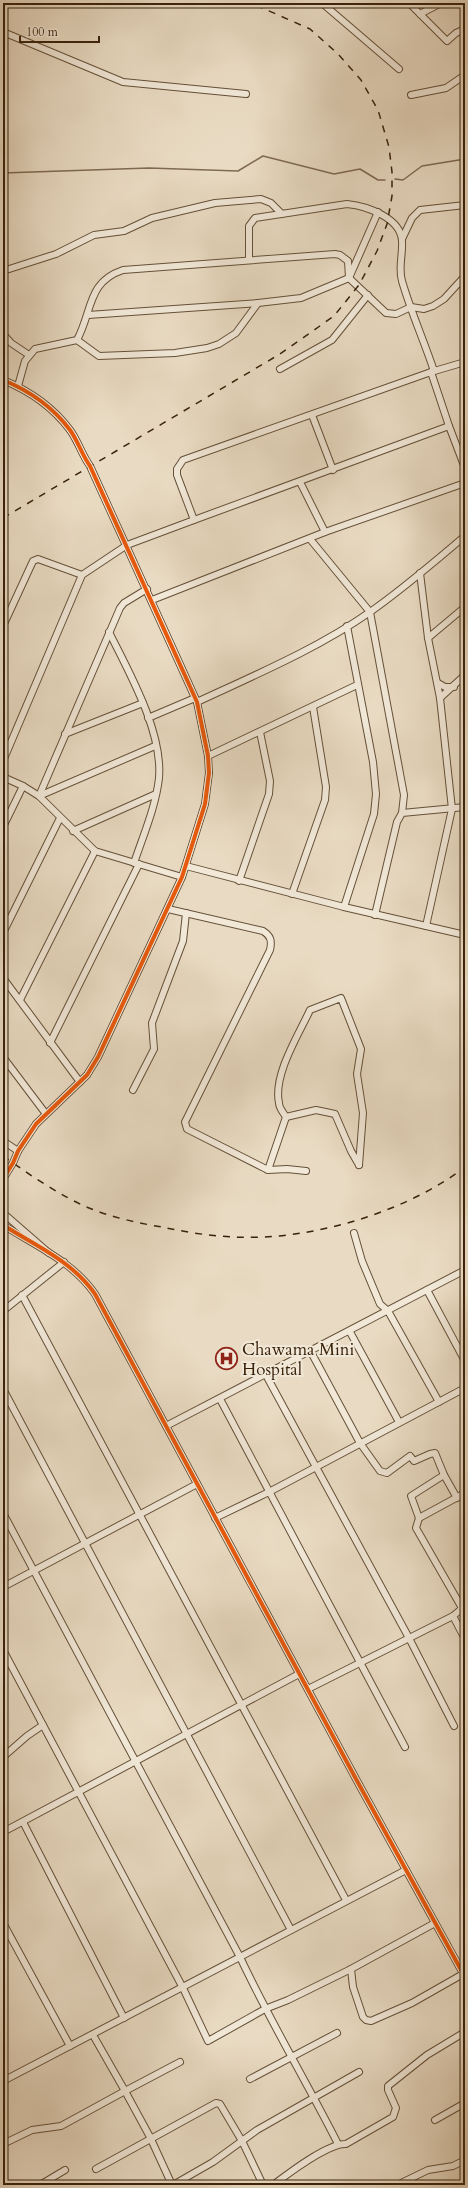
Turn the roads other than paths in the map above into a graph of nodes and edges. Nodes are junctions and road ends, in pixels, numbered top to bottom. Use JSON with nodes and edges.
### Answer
{"nodes":[{"id":1,"x":322,"y":3,"type":"edge"},
{"id":2,"x":409,"y":3,"type":"edge"},
{"id":3,"x":441,"y":3,"type":"edge"},
{"id":4,"x":420,"y":14,"type":"junction"},
{"id":5,"x":465,"y":29,"type":"edge"},
{"id":6,"x":3,"y":32,"type":"edge"},
{"id":7,"x":399,"y":69,"type":"dead end"},
{"id":8,"x":465,"y":74,"type":"edge"},
{"id":9,"x":246,"y":94,"type":"dead end"},
{"id":10,"x":411,"y":95,"type":"dead end"},
{"id":11,"x":465,"y":205,"type":"edge"},
{"id":12,"x":378,"y":212,"type":"junction"},
{"id":13,"x":282,"y":214,"type":"junction"},
{"id":14,"x":402,"y":239,"type":"junction"},
{"id":15,"x":249,"y":259,"type":"junction"},
{"id":16,"x":3,"y":270,"type":"edge"},
{"id":17,"x":465,"y":276,"type":"edge"},
{"id":18,"x":349,"y":278,"type":"junction"},
{"id":19,"x":368,"y":295,"type":"junction"},
{"id":20,"x":258,"y":303,"type":"junction"},
{"id":21,"x":411,"y":307,"type":"junction"},
{"id":22,"x":88,"y":315,"type":"junction"},
{"id":23,"x":3,"y":334,"type":"edge"},
{"id":24,"x":77,"y":340,"type":"junction"},
{"id":25,"x":29,"y":355,"type":"junction"},
{"id":26,"x":465,"y":362,"type":"edge"},
{"id":27,"x":280,"y":369,"type":"dead end"},
{"id":28,"x":433,"y":372,"type":"junction"},
{"id":29,"x":3,"y":380,"type":"edge"},
{"id":30,"x":18,"y":386,"type":"junction"},
{"id":31,"x":312,"y":415,"type":"junction"},
{"id":32,"x":449,"y":426,"type":"junction"},
{"id":33,"x":465,"y":468,"type":"edge"},
{"id":34,"x":333,"y":470,"type":"junction"},
{"id":35,"x":300,"y":482,"type":"junction"},
{"id":36,"x":465,"y":483,"type":"edge"},
{"id":37,"x":194,"y":520,"type":"junction"},
{"id":38,"x":325,"y":532,"type":"junction"},
{"id":39,"x":465,"y":536,"type":"edge"},
{"id":40,"x":310,"y":539,"type":"junction"},
{"id":41,"x":127,"y":545,"type":"junction"},
{"id":42,"x":420,"y":573,"type":"junction"},
{"id":43,"x":82,"y":575,"type":"junction"},
{"id":44,"x":147,"y":589,"type":"junction"},
{"id":45,"x":152,"y":600,"type":"junction"},
{"id":46,"x":465,"y":607,"type":"edge"},
{"id":47,"x":370,"y":612,"type":"junction"},
{"id":48,"x":3,"y":626,"type":"edge"},
{"id":49,"x":347,"y":626,"type":"junction"},
{"id":50,"x":109,"y":632,"type":"junction"},
{"id":51,"x":428,"y":638,"type":"junction"},
{"id":52,"x":465,"y":675,"type":"edge"},
{"id":53,"x":438,"y":683,"type":"junction"},
{"id":54,"x":357,"y":685,"type":"junction"},
{"id":55,"x":454,"y":686,"type":"junction"},
{"id":56,"x":440,"y":698,"type":"junction"},
{"id":57,"x":196,"y":700,"type":"junction"},
{"id":58,"x":143,"y":703,"type":"junction"},
{"id":59,"x":313,"y":706,"type":"junction"},
{"id":60,"x":148,"y":718,"type":"junction"},
{"id":61,"x":260,"y":732,"type":"junction"},
{"id":62,"x":66,"y":734,"type":"junction"},
{"id":63,"x":155,"y":746,"type":"junction"},
{"id":64,"x":208,"y":756,"type":"junction"},
{"id":65,"x":3,"y":761,"type":"edge"},
{"id":66,"x":3,"y":777,"type":"edge"},
{"id":67,"x":23,"y":786,"type":"junction"},
{"id":68,"x":156,"y":794,"type":"junction"},
{"id":69,"x":39,"y":796,"type":"junction"},
{"id":70,"x":465,"y":807,"type":"edge"},
{"id":71,"x":452,"y":809,"type":"junction"},
{"id":72,"x":402,"y":813,"type":"junction"},
{"id":73,"x":60,"y":818,"type":"junction"},
{"id":74,"x":3,"y":827,"type":"edge"},
{"id":75,"x":74,"y":831,"type":"junction"},
{"id":76,"x":95,"y":852,"type":"junction"},
{"id":77,"x":136,"y":863,"type":"junction"},
{"id":78,"x":186,"y":866,"type":"junction"},
{"id":79,"x":182,"y":877,"type":"junction"},
{"id":80,"x":239,"y":881,"type":"junction"},
{"id":81,"x":292,"y":894,"type":"junction"},
{"id":82,"x":168,"y":908,"type":"junction"},
{"id":83,"x":344,"y":908,"type":"junction"},
{"id":84,"x":186,"y":913,"type":"junction"},
{"id":85,"x":375,"y":915,"type":"junction"},
{"id":86,"x":426,"y":926,"type":"junction"},
{"id":87,"x":3,"y":933,"type":"edge"},
{"id":88,"x":465,"y":936,"type":"edge"},
{"id":89,"x":4,"y":982,"type":"edge"},
{"id":90,"x":20,"y":1000,"type":"junction"},
{"id":91,"x":50,"y":1043,"type":"junction"},
{"id":92,"x":3,"y":1057,"type":"edge"},
{"id":93,"x":80,"y":1082,"type":"junction"},
{"id":94,"x":133,"y":1090,"type":"dead end"},
{"id":95,"x":46,"y":1114,"type":"junction"},
{"id":96,"x":286,"y":1117,"type":"junction"},
{"id":97,"x":3,"y":1141,"type":"edge"},
{"id":98,"x":18,"y":1151,"type":"junction"},
{"id":99,"x":268,"y":1170,"type":"junction"},
{"id":100,"x":306,"y":1171,"type":"dead end"},
{"id":101,"x":4,"y":1178,"type":"edge"},
{"id":102,"x":3,"y":1184,"type":"edge"},
{"id":103,"x":3,"y":1213,"type":"edge"},
{"id":104,"x":3,"y":1225,"type":"edge"},
{"id":105,"x":354,"y":1233,"type":"dead end"},
{"id":106,"x":50,"y":1253,"type":"junction"},
{"id":107,"x":64,"y":1262,"type":"junction"},
{"id":108,"x":465,"y":1270,"type":"edge"},
{"id":109,"x":428,"y":1290,"type":"junction"},
{"id":110,"x":22,"y":1295,"type":"junction"},
{"id":111,"x":3,"y":1311,"type":"edge"},
{"id":112,"x":388,"y":1312,"type":"junction"},
{"id":113,"x":350,"y":1332,"type":"junction"},
{"id":114,"x":311,"y":1352,"type":"junction"},
{"id":115,"x":465,"y":1361,"type":"edge"},
{"id":116,"x":266,"y":1375,"type":"junction"},
{"id":117,"x":3,"y":1389,"type":"edge"},
{"id":118,"x":463,"y":1389,"type":"edge"},
{"id":119,"x":465,"y":1397,"type":"edge"},
{"id":120,"x":220,"y":1400,"type":"junction"},
{"id":121,"x":439,"y":1402,"type":"junction"},
{"id":122,"x":399,"y":1422,"type":"junction"},
{"id":123,"x":166,"y":1426,"type":"junction"},
{"id":124,"x":360,"y":1442,"type":"junction"},
{"id":125,"x":316,"y":1466,"type":"junction"},
{"id":126,"x":444,"y":1475,"type":"junction"},
{"id":127,"x":197,"y":1484,"type":"junction"},
{"id":128,"x":269,"y":1492,"type":"junction"},
{"id":129,"x":465,"y":1493,"type":"edge"},
{"id":130,"x":457,"y":1498,"type":"junction"},
{"id":131,"x":3,"y":1513,"type":"edge"},
{"id":132,"x":141,"y":1515,"type":"junction"},
{"id":133,"x":215,"y":1518,"type":"junction"},
{"id":134,"x":419,"y":1518,"type":"junction"},
{"id":135,"x":85,"y":1544,"type":"junction"},
{"id":136,"x":34,"y":1572,"type":"junction"},
{"id":137,"x":3,"y":1588,"type":"edge"},
{"id":138,"x":464,"y":1607,"type":"edge"},
{"id":139,"x":452,"y":1616,"type":"junction"},
{"id":140,"x":409,"y":1638,"type":"junction"},
{"id":141,"x":465,"y":1639,"type":"edge"},
{"id":142,"x":3,"y":1650,"type":"edge"},
{"id":143,"x":360,"y":1662,"type":"junction"},
{"id":144,"x":300,"y":1674,"type":"junction"},
{"id":145,"x":308,"y":1689,"type":"junction"},
{"id":146,"x":241,"y":1706,"type":"junction"},
{"id":147,"x":43,"y":1725,"type":"junction"},
{"id":148,"x":454,"y":1726,"type":"dead end"},
{"id":149,"x":188,"y":1733,"type":"junction"},
{"id":150,"x":405,"y":1746,"type":"dead end"},
{"id":151,"x":3,"y":1757,"type":"edge"},
{"id":152,"x":136,"y":1761,"type":"junction"},
{"id":153,"x":78,"y":1791,"type":"junction"},
{"id":154,"x":23,"y":1822,"type":"junction"},
{"id":155,"x":3,"y":1832,"type":"edge"},
{"id":156,"x":406,"y":1870,"type":"junction"},
{"id":157,"x":346,"y":1900,"type":"junction"},
{"id":158,"x":3,"y":1923,"type":"edge"},
{"id":159,"x":435,"y":1923,"type":"junction"},
{"id":160,"x":291,"y":1930,"type":"junction"},
{"id":161,"x":240,"y":1957,"type":"junction"},
{"id":162,"x":351,"y":1969,"type":"junction"},
{"id":163,"x":464,"y":1976,"type":"edge"},
{"id":164,"x":183,"y":1988,"type":"junction"},
{"id":165,"x":265,"y":2009,"type":"junction"},
{"id":166,"x":124,"y":2018,"type":"junction"},
{"id":167,"x":465,"y":2032,"type":"edge"},
{"id":168,"x":337,"y":2033,"type":"dead end"},
{"id":169,"x":93,"y":2035,"type":"junction"},
{"id":170,"x":70,"y":2046,"type":"junction"},
{"id":171,"x":293,"y":2057,"type":"junction"},
{"id":172,"x":180,"y":2062,"type":"dead end"},
{"id":173,"x":360,"y":2072,"type":"dead end"},
{"id":174,"x":250,"y":2079,"type":"dead end"},
{"id":175,"x":3,"y":2081,"type":"edge"},
{"id":176,"x":126,"y":2091,"type":"junction"},
{"id":177,"x":314,"y":2098,"type":"junction"},
{"id":178,"x":465,"y":2103,"type":"edge"},
{"id":179,"x":435,"y":2120,"type":"dead end"},
{"id":180,"x":150,"y":2137,"type":"junction"},
{"id":181,"x":242,"y":2141,"type":"junction"},
{"id":182,"x":3,"y":2144,"type":"edge"},
{"id":183,"x":338,"y":2144,"type":"junction"},
{"id":184,"x":465,"y":2160,"type":"edge"},
{"id":185,"x":96,"y":2169,"type":"dead end"},
{"id":186,"x":65,"y":2170,"type":"dead end"},
{"id":187,"x":284,"y":2177,"type":"junction"},
{"id":188,"x":40,"y":2185,"type":"edge"},
{"id":189,"x":172,"y":2185,"type":"edge"},
{"id":190,"x":263,"y":2185,"type":"edge"},
{"id":191,"x":273,"y":2185,"type":"edge"},
{"id":192,"x":285,"y":2185,"type":"edge"},
{"id":193,"x":397,"y":2185,"type":"edge"}],
"edges":[{"from":1,"to":7,"type":"street"},
{"from":2,"to":4,"type":"street"},
{"from":3,"to":4,"type":"street"},
{"from":4,"to":5,"type":"street"},
{"from":6,"to":9,"type":"street"},
{"from":8,"to":10,"type":"street"},
{"from":11,"to":14,"type":"street"},
{"from":12,"to":13,"type":"street"},
{"from":12,"to":14,"type":"street"},
{"from":12,"to":18,"type":"street"},
{"from":13,"to":15,"type":"street"},
{"from":13,"to":16,"type":"street"},
{"from":14,"to":21,"type":"street"},
{"from":15,"to":18,"type":"street"},
{"from":15,"to":22,"type":"street"},
{"from":17,"to":21,"type":"street"},
{"from":18,"to":19,"type":"street"},
{"from":18,"to":20,"type":"street"},
{"from":19,"to":21,"type":"street"},
{"from":19,"to":27,"type":"street"},
{"from":20,"to":22,"type":"street"},
{"from":20,"to":24,"type":"street"},
{"from":21,"to":28,"type":"street"},
{"from":22,"to":24,"type":"street"},
{"from":23,"to":25,"type":"street"},
{"from":24,"to":25,"type":"street"},
{"from":25,"to":30,"type":"street"},
{"from":26,"to":28,"type":"street"},
{"from":28,"to":31,"type":"street"},
{"from":28,"to":32,"type":"street"},
{"from":29,"to":30,"type":"street"},
{"from":30,"to":41,"type":"street"},
{"from":31,"to":34,"type":"street"},
{"from":31,"to":37,"type":"street"},
{"from":32,"to":33,"type":"street"},
{"from":32,"to":34,"type":"street"},
{"from":34,"to":35,"type":"street"},
{"from":35,"to":37,"type":"street"},
{"from":35,"to":38,"type":"street"},
{"from":36,"to":38,"type":"street"},
{"from":37,"to":41,"type":"street"},
{"from":38,"to":40,"type":"street"},
{"from":39,"to":42,"type":"street"},
{"from":40,"to":45,"type":"street"},
{"from":40,"to":47,"type":"street"},
{"from":41,"to":43,"type":"street"},
{"from":41,"to":44,"type":"street"},
{"from":42,"to":47,"type":"street"},
{"from":42,"to":51,"type":"street"},
{"from":43,"to":48,"type":"street"},
{"from":43,"to":65,"type":"street"},
{"from":44,"to":45,"type":"street"},
{"from":44,"to":50,"type":"street"},
{"from":45,"to":57,"type":"street"},
{"from":46,"to":51,"type":"street"},
{"from":47,"to":49,"type":"street"},
{"from":47,"to":72,"type":"street"},
{"from":49,"to":54,"type":"street"},
{"from":49,"to":57,"type":"street"},
{"from":50,"to":58,"type":"street"},
{"from":50,"to":62,"type":"street"},
{"from":51,"to":53,"type":"street"},
{"from":52,"to":55,"type":"street"},
{"from":53,"to":55,"type":"street"},
{"from":53,"to":56,"type":"street"},
{"from":54,"to":59,"type":"street"},
{"from":54,"to":83,"type":"street"},
{"from":55,"to":56,"type":"street"},
{"from":56,"to":71,"type":"street"},
{"from":57,"to":60,"type":"street"},
{"from":57,"to":64,"type":"street"},
{"from":58,"to":60,"type":"street"},
{"from":58,"to":62,"type":"street"},
{"from":59,"to":61,"type":"street"},
{"from":59,"to":81,"type":"street"},
{"from":60,"to":63,"type":"street"},
{"from":61,"to":64,"type":"street"},
{"from":61,"to":80,"type":"street"},
{"from":62,"to":69,"type":"street"},
{"from":63,"to":68,"type":"street"},
{"from":63,"to":69,"type":"street"},
{"from":64,"to":78,"type":"street"},
{"from":66,"to":67,"type":"street"},
{"from":67,"to":69,"type":"street"},
{"from":67,"to":74,"type":"street"},
{"from":68,"to":75,"type":"street"},
{"from":68,"to":77,"type":"street"},
{"from":69,"to":73,"type":"street"},
{"from":70,"to":71,"type":"street"},
{"from":71,"to":72,"type":"street"},
{"from":71,"to":86,"type":"street"},
{"from":72,"to":85,"type":"street"},
{"from":73,"to":75,"type":"street"},
{"from":73,"to":87,"type":"street"},
{"from":75,"to":76,"type":"street"},
{"from":76,"to":77,"type":"street"},
{"from":76,"to":90,"type":"street"},
{"from":77,"to":79,"type":"street"},
{"from":77,"to":91,"type":"street"},
{"from":78,"to":79,"type":"street"},
{"from":78,"to":80,"type":"street"},
{"from":79,"to":82,"type":"street"},
{"from":80,"to":81,"type":"street"},
{"from":81,"to":83,"type":"street"},
{"from":82,"to":84,"type":"street"},
{"from":82,"to":93,"type":"street"},
{"from":83,"to":85,"type":"street"},
{"from":84,"to":94,"type":"street"},
{"from":84,"to":99,"type":"street"},
{"from":85,"to":86,"type":"street"},
{"from":86,"to":88,"type":"street"},
{"from":89,"to":90,"type":"street"},
{"from":90,"to":91,"type":"street"},
{"from":91,"to":93,"type":"street"},
{"from":92,"to":95,"type":"street"},
{"from":93,"to":95,"type":"street"},
{"from":95,"to":98,"type":"street"},
{"from":96,"to":96,"type":"street"},
{"from":96,"to":99,"type":"street"},
{"from":97,"to":98,"type":"street"},
{"from":98,"to":101,"type":"street"},
{"from":99,"to":100,"type":"street"},
{"from":101,"to":102,"type":"street"},
{"from":103,"to":106,"type":"street"},
{"from":104,"to":106,"type":"street"},
{"from":105,"to":112,"type":"street"},
{"from":106,"to":107,"type":"street"},
{"from":107,"to":110,"type":"street"},
{"from":107,"to":123,"type":"street"},
{"from":108,"to":109,"type":"street"},
{"from":109,"to":112,"type":"street"},
{"from":109,"to":115,"type":"street"},
{"from":110,"to":111,"type":"street"},
{"from":110,"to":132,"type":"street"},
{"from":112,"to":113,"type":"street"},
{"from":112,"to":121,"type":"street"},
{"from":113,"to":114,"type":"street"},
{"from":113,"to":122,"type":"street"},
{"from":114,"to":116,"type":"street"},
{"from":114,"to":124,"type":"street"},
{"from":116,"to":120,"type":"street"},
{"from":116,"to":125,"type":"street"},
{"from":117,"to":135,"type":"street"},
{"from":118,"to":119,"type":"street"},
{"from":118,"to":121,"type":"street"},
{"from":120,"to":123,"type":"street"},
{"from":120,"to":128,"type":"street"},
{"from":121,"to":122,"type":"street"},
{"from":122,"to":124,"type":"street"},
{"from":123,"to":127,"type":"street"},
{"from":124,"to":125,"type":"street"},
{"from":124,"to":126,"type":"street"},
{"from":125,"to":128,"type":"street"},
{"from":125,"to":140,"type":"street"},
{"from":126,"to":130,"type":"street"},
{"from":126,"to":134,"type":"street"},
{"from":127,"to":132,"type":"street"},
{"from":127,"to":133,"type":"street"},
{"from":128,"to":133,"type":"street"},
{"from":128,"to":143,"type":"street"},
{"from":129,"to":130,"type":"street"},
{"from":130,"to":134,"type":"street"},
{"from":131,"to":136,"type":"street"},
{"from":132,"to":135,"type":"street"},
{"from":132,"to":146,"type":"street"},
{"from":133,"to":144,"type":"street"},
{"from":134,"to":138,"type":"street"},
{"from":135,"to":136,"type":"street"},
{"from":135,"to":149,"type":"street"},
{"from":136,"to":137,"type":"street"},
{"from":136,"to":152,"type":"street"},
{"from":138,"to":139,"type":"street"},
{"from":139,"to":140,"type":"street"},
{"from":139,"to":141,"type":"street"},
{"from":140,"to":143,"type":"street"},
{"from":140,"to":148,"type":"street"},
{"from":142,"to":147,"type":"street"},
{"from":143,"to":145,"type":"street"},
{"from":143,"to":150,"type":"street"},
{"from":144,"to":145,"type":"street"},
{"from":144,"to":146,"type":"street"},
{"from":145,"to":156,"type":"street"},
{"from":146,"to":149,"type":"street"},
{"from":146,"to":157,"type":"street"},
{"from":147,"to":151,"type":"street"},
{"from":147,"to":153,"type":"street"},
{"from":149,"to":152,"type":"street"},
{"from":149,"to":160,"type":"street"},
{"from":152,"to":153,"type":"street"},
{"from":152,"to":161,"type":"street"},
{"from":153,"to":154,"type":"street"},
{"from":153,"to":164,"type":"street"},
{"from":154,"to":155,"type":"street"},
{"from":154,"to":166,"type":"street"},
{"from":156,"to":157,"type":"street"},
{"from":156,"to":159,"type":"street"},
{"from":157,"to":160,"type":"street"},
{"from":158,"to":170,"type":"street"},
{"from":159,"to":162,"type":"street"},
{"from":159,"to":163,"type":"street"},
{"from":160,"to":161,"type":"street"},
{"from":161,"to":164,"type":"street"},
{"from":161,"to":165,"type":"street"},
{"from":162,"to":163,"type":"street"},
{"from":162,"to":165,"type":"street"},
{"from":164,"to":165,"type":"street"},
{"from":164,"to":166,"type":"street"},
{"from":165,"to":171,"type":"street"},
{"from":166,"to":169,"type":"street"},
{"from":167,"to":183,"type":"street"},
{"from":168,"to":171,"type":"street"},
{"from":169,"to":170,"type":"street"},
{"from":169,"to":176,"type":"street"},
{"from":170,"to":175,"type":"street"},
{"from":171,"to":174,"type":"street"},
{"from":171,"to":177,"type":"street"},
{"from":172,"to":176,"type":"street"},
{"from":173,"to":177,"type":"street"},
{"from":176,"to":180,"type":"street"},
{"from":176,"to":182,"type":"street"},
{"from":177,"to":181,"type":"street"},
{"from":177,"to":183,"type":"street"},
{"from":178,"to":179,"type":"street"},
{"from":180,"to":181,"type":"street"},
{"from":180,"to":185,"type":"street"},
{"from":180,"to":189,"type":"street"},
{"from":181,"to":189,"type":"street"},
{"from":181,"to":190,"type":"street"},
{"from":183,"to":187,"type":"street"},
{"from":184,"to":193,"type":"street"},
{"from":186,"to":188,"type":"street"},
{"from":187,"to":191,"type":"street"},
{"from":187,"to":192,"type":"street"}]}
